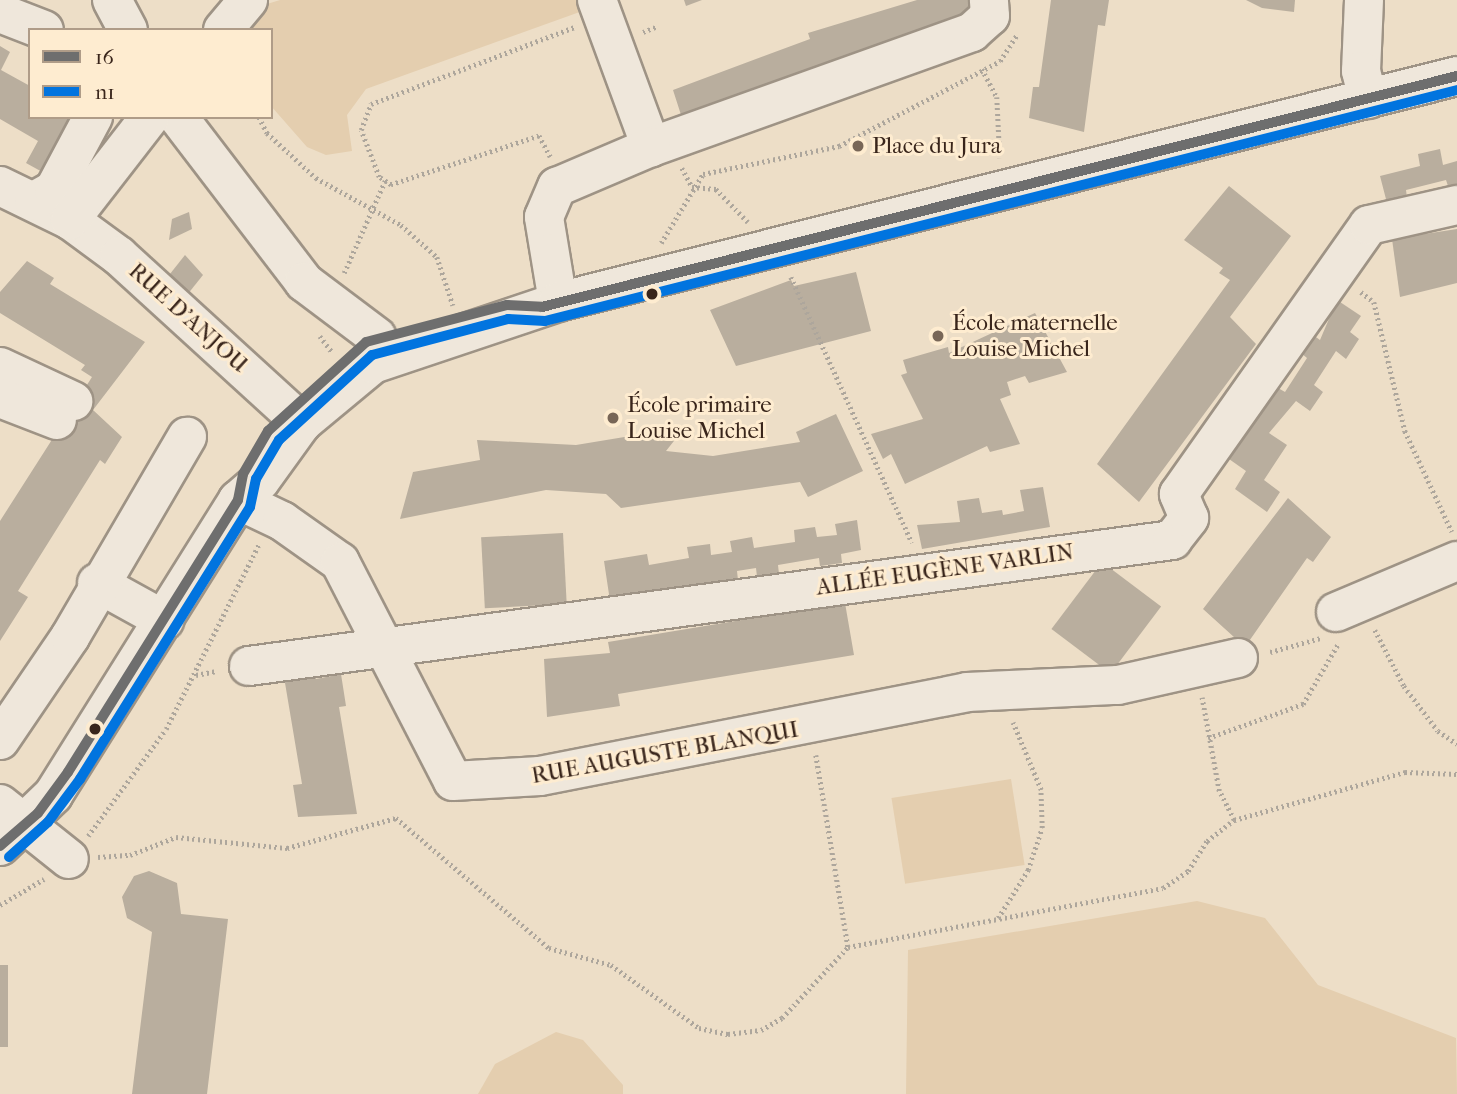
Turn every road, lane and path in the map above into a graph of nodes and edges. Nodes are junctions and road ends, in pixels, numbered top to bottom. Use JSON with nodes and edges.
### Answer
{"nodes":[{"id":1,"x":112,"y":0,"type":"edge"},
{"id":2,"x":248,"y":0,"type":"edge"},
{"id":3,"x":1364,"y":0,"type":"edge"},
{"id":4,"x":600,"y":7,"type":"edge"},
{"id":5,"x":0,"y":13,"type":"edge"},
{"id":6,"x":981,"y":16,"type":"edge"},
{"id":7,"x":39,"y":28,"type":"edge"},
{"id":8,"x":127,"y":28,"type":"edge"},
{"id":9,"x":225,"y":28,"type":"edge"},
{"id":10,"x":1017,"y":28,"type":"dead end"},
{"id":11,"x":982,"y":69,"type":"junction"},
{"id":12,"x":1457,"y":76,"type":"edge"},
{"id":13,"x":1368,"y":99,"type":"junction"},
{"id":14,"x":92,"y":119,"type":"edge"},
{"id":15,"x":148,"y":119,"type":"edge"},
{"id":16,"x":180,"y":119,"type":"edge"},
{"id":17,"x":259,"y":119,"type":"edge"},
{"id":18,"x":651,"y":147,"type":"junction"},
{"id":19,"x":573,"y":180,"type":"junction"},
{"id":20,"x":385,"y":181,"type":"junction"},
{"id":21,"x":0,"y":186,"type":"edge"},
{"id":22,"x":1004,"y":190,"type":"junction"},
{"id":23,"x":34,"y":201,"type":"junction"},
{"id":24,"x":1457,"y":205,"type":"edge"},
{"id":25,"x":371,"y":212,"type":"junction"},
{"id":26,"x":69,"y":220,"type":"junction"},
{"id":27,"x":777,"y":248,"type":"junction"},
{"id":28,"x":1335,"y":273,"type":"junction"},
{"id":29,"x":647,"y":281,"type":"junction"},
{"id":30,"x":330,"y":304,"type":"junction"},
{"id":31,"x":550,"y":305,"type":"junction"},
{"id":32,"x":457,"y":316,"type":"junction"},
{"id":33,"x":377,"y":337,"type":"junction"},
{"id":34,"x":0,"y":367,"type":"edge"},
{"id":35,"x":344,"y":370,"type":"junction"},
{"id":36,"x":0,"y":398,"type":"edge"},
{"id":37,"x":295,"y":416,"type":"junction"},
{"id":38,"x":187,"y":438,"type":"dead end"},
{"id":39,"x":238,"y":500,"type":"junction"},
{"id":40,"x":282,"y":521,"type":"junction"},
{"id":41,"x":904,"y":524,"type":"dead end"},
{"id":42,"x":1457,"y":541,"type":"edge"},
{"id":43,"x":1457,"y":561,"type":"edge"},
{"id":44,"x":97,"y":583,"type":"junction"},
{"id":45,"x":1349,"y":607,"type":"junction"},
{"id":46,"x":164,"y":620,"type":"junction"},
{"id":47,"x":382,"y":645,"type":"junction"},
{"id":48,"x":1238,"y":658,"type":"joint"},
{"id":49,"x":249,"y":666,"type":"dead end"},
{"id":50,"x":1197,"y":667,"type":"junction"},
{"id":51,"x":999,"y":691,"type":"junction"},
{"id":52,"x":812,"y":726,"type":"junction"},
{"id":53,"x":1208,"y":738,"type":"junction"},
{"id":54,"x":0,"y":740,"type":"edge"},
{"id":55,"x":1457,"y":744,"type":"edge"},
{"id":56,"x":1457,"y":774,"type":"edge"},
{"id":57,"x":1234,"y":820,"type":"junction"},
{"id":58,"x":8,"y":825,"type":"edge"},
{"id":59,"x":69,"y":859,"type":"junction"},
{"id":60,"x":0,"y":905,"type":"edge"},
{"id":61,"x":998,"y":919,"type":"junction"},
{"id":62,"x":848,"y":947,"type":"junction"}],
"edges":[{"from":1,"to":8,"type":"street"},
{"from":2,"to":9,"type":"street"},
{"from":3,"to":13,"type":"street"},
{"from":4,"to":18,"type":"street"},
{"from":4,"to":20,"type":"path"},
{"from":5,"to":7,"type":"street"},
{"from":6,"to":11,"type":"path"},
{"from":6,"to":18,"type":"street"},
{"from":10,"to":11,"type":"path"},
{"from":11,"to":22,"type":"path"},
{"from":11,"to":29,"type":"path"},
{"from":12,"to":13,"type":"street"},
{"from":13,"to":22,"type":"street"},
{"from":14,"to":23,"type":"street"},
{"from":15,"to":26,"type":"street"},
{"from":16,"to":30,"type":"street"},
{"from":17,"to":25,"type":"path"},
{"from":18,"to":19,"type":"street"},
{"from":19,"to":20,"type":"path"},
{"from":19,"to":31,"type":"street"},
{"from":20,"to":25,"type":"path"},
{"from":21,"to":23,"type":"street","name":"RUE D'ANJOU"},
{"from":22,"to":27,"type":"street"},
{"from":23,"to":26,"type":"street","name":"RUE D'ANJOU"},
{"from":24,"to":28,"type":"street","name":"ALLÉE EUGÈNE VARLIN"},
{"from":25,"to":30,"type":"path"},
{"from":25,"to":32,"type":"path"},
{"from":26,"to":37,"type":"street","name":"RUE D'ANJOU"},
{"from":27,"to":29,"type":"street"},
{"from":27,"to":41,"type":"path"},
{"from":28,"to":42,"type":"path"},
{"from":28,"to":47,"type":"street","name":"ALLÉE EUGÈNE VARLIN"},
{"from":29,"to":31,"type":"street"},
{"from":30,"to":33,"type":"street"},
{"from":31,"to":32,"type":"street"},
{"from":31,"to":35,"type":"street"},
{"from":32,"to":33,"type":"street"},
{"from":33,"to":35,"type":"street"},
{"from":34,"to":36,"type":"street"},
{"from":35,"to":37,"type":"street"},
{"from":37,"to":39,"type":"street"},
{"from":38,"to":44,"type":"street"},
{"from":39,"to":40,"type":"street","name":"RUE AUGUSTE BLANQUI"},
{"from":39,"to":46,"type":"street"},
{"from":40,"to":47,"type":"street","name":"RUE AUGUSTE BLANQUI"},
{"from":40,"to":59,"type":"path"},
{"from":43,"to":45,"type":"street"},
{"from":44,"to":46,"type":"street"},
{"from":44,"to":54,"type":"street"},
{"from":45,"to":48,"type":"path"},
{"from":45,"to":53,"type":"path"},
{"from":45,"to":55,"type":"path"},
{"from":46,"to":58,"type":"street"},
{"from":47,"to":49,"type":"street","name":"ALLÉE EUGÈNE VARLIN"},
{"from":47,"to":52,"type":"street","name":"RUE AUGUSTE BLANQUI"},
{"from":48,"to":50,"type":"street","name":"RUE AUGUSTE BLANQUI"},
{"from":50,"to":51,"type":"street","name":"RUE AUGUSTE BLANQUI"},
{"from":50,"to":53,"type":"path"},
{"from":51,"to":52,"type":"street","name":"RUE AUGUSTE BLANQUI"},
{"from":51,"to":61,"type":"path"},
{"from":52,"to":62,"type":"path"},
{"from":53,"to":57,"type":"path"},
{"from":56,"to":57,"type":"path"},
{"from":57,"to":61,"type":"path"},
{"from":58,"to":59,"type":"street"},
{"from":59,"to":60,"type":"path"},
{"from":59,"to":62,"type":"path"},
{"from":61,"to":62,"type":"path"}]}
